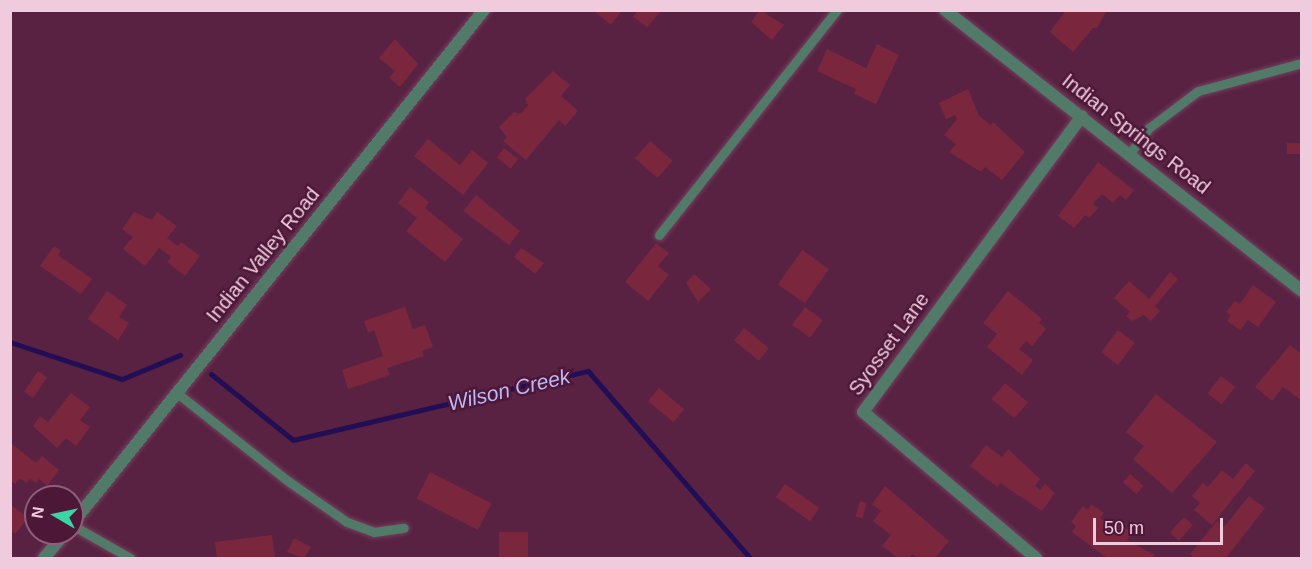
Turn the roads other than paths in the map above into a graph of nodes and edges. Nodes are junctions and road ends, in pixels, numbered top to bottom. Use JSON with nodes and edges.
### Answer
{"nodes":[{"id":1,"x":484,"y":10,"type":"edge"},
{"id":2,"x":837,"y":10,"type":"edge"},
{"id":3,"x":945,"y":10,"type":"edge"},
{"id":4,"x":1302,"y":63,"type":"edge"},
{"id":5,"x":1082,"y":116,"type":"junction"},
{"id":6,"x":1130,"y":153,"type":"junction"},
{"id":7,"x":659,"y":235,"type":"dead end"},
{"id":8,"x":1302,"y":291,"type":"edge"},
{"id":9,"x":177,"y":393,"type":"junction"},
{"id":10,"x":84,"y":509,"type":"edge"},
{"id":11,"x":404,"y":528,"type":"dead end"},
{"id":12,"x":84,"y":531,"type":"edge"},
{"id":13,"x":55,"y":545,"type":"edge"},
{"id":14,"x":44,"y":558,"type":"edge"},
{"id":15,"x":130,"y":558,"type":"edge"},
{"id":16,"x":1036,"y":558,"type":"edge"}],
"edges":[{"from":1,"to":9,"type":"street","name":"Indian Valley Road"},
{"from":2,"to":7,"type":"lane"},
{"from":3,"to":5,"type":"street","name":"Indian Springs Road"},
{"from":4,"to":6,"type":"lane"},
{"from":5,"to":6,"type":"street","name":"Indian Springs Road"},
{"from":5,"to":16,"type":"street","name":"Syosset Lane"},
{"from":6,"to":8,"type":"street","name":"Indian Springs Road"},
{"from":9,"to":10,"type":"street","name":"Indian Valley Road"},
{"from":9,"to":11,"type":"lane"},
{"from":12,"to":15,"type":"lane"},
{"from":13,"to":14,"type":"street"}]}
